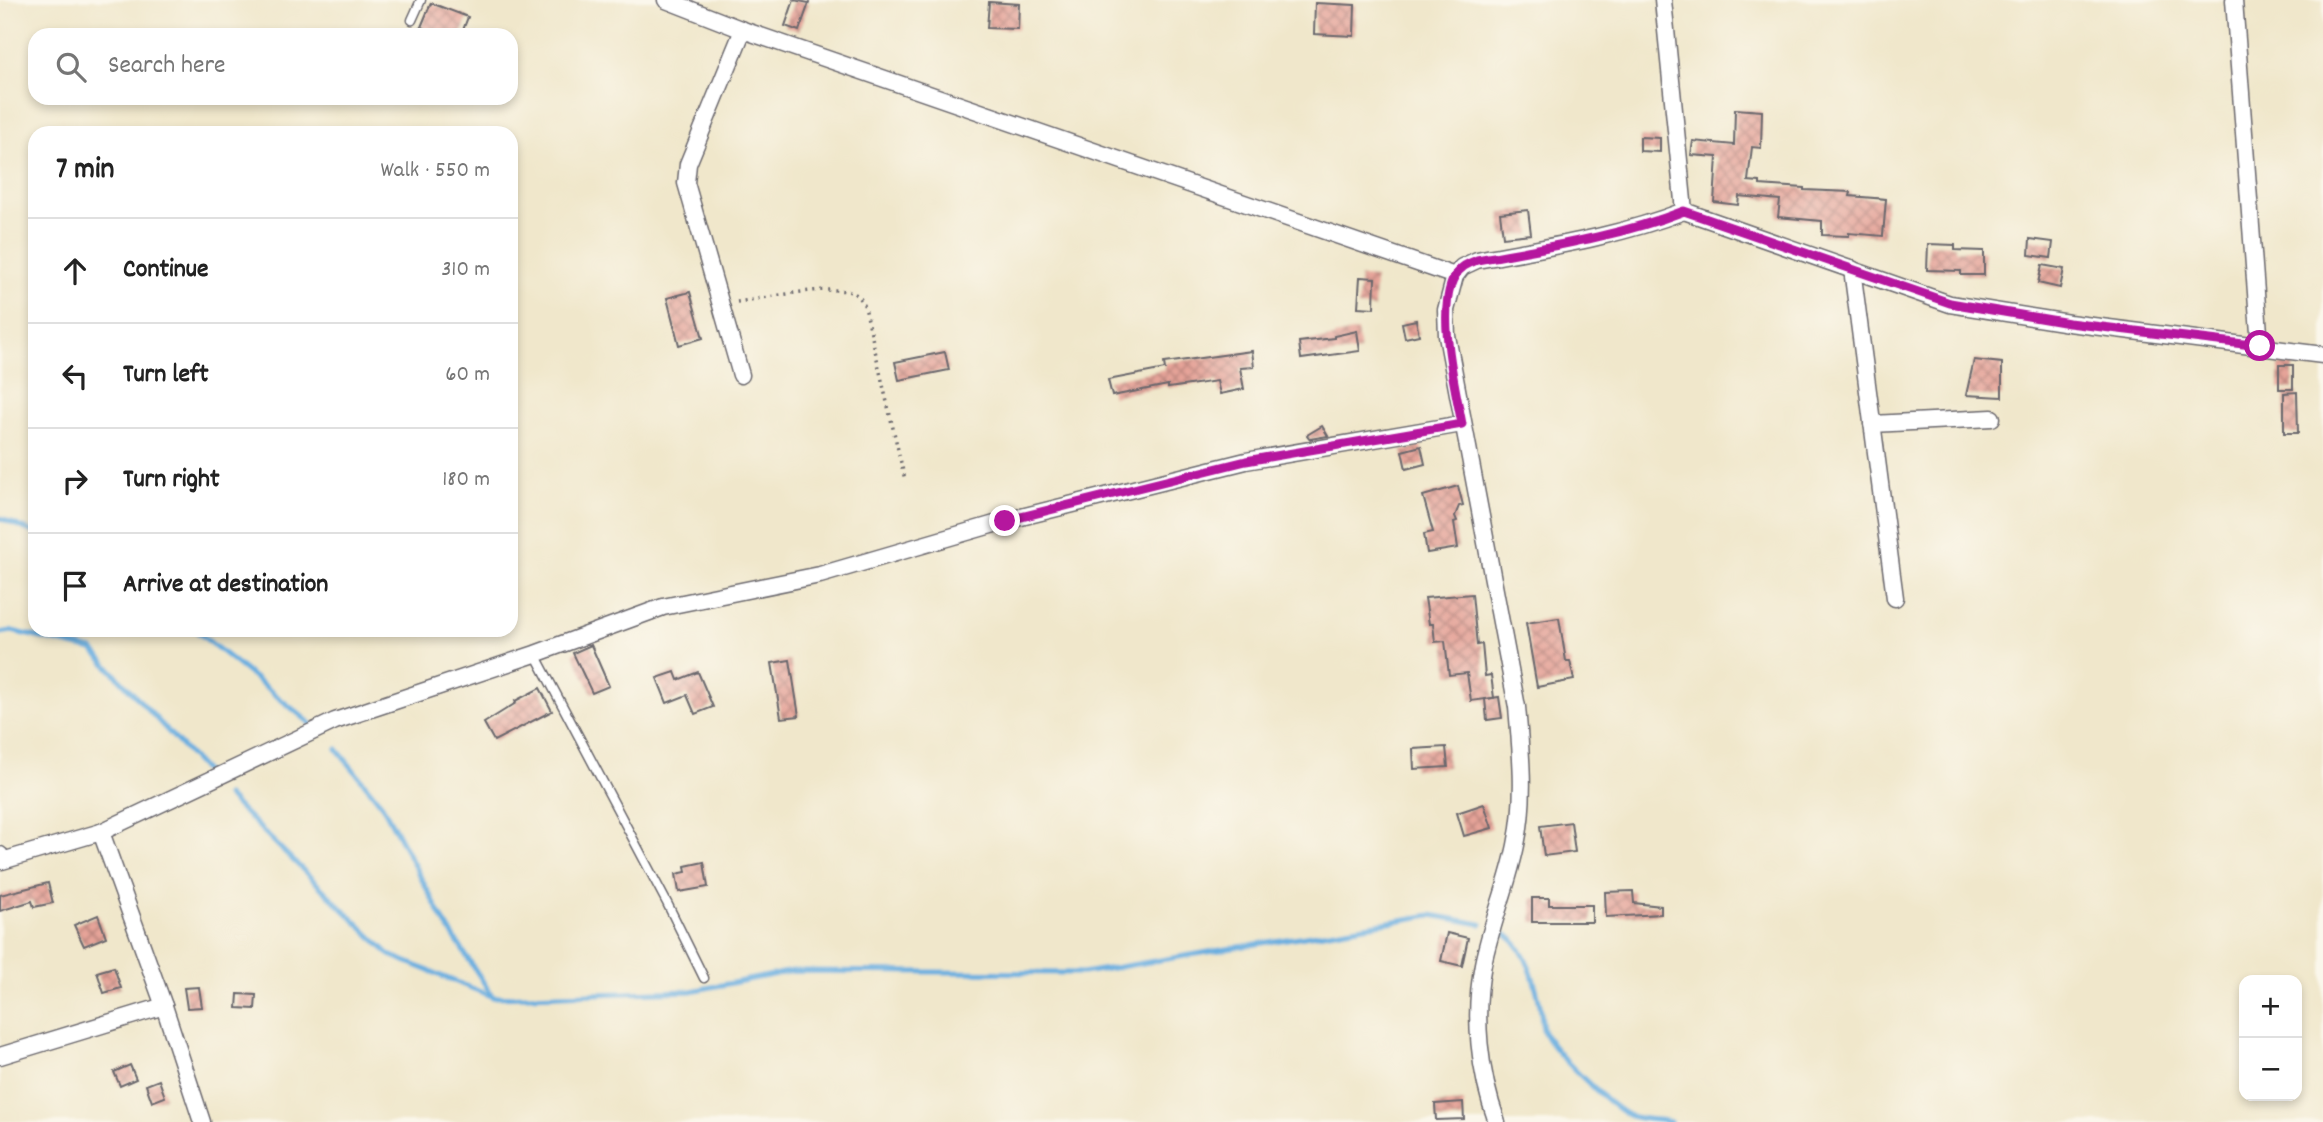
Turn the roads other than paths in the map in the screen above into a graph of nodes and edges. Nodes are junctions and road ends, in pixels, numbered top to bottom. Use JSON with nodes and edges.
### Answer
{"nodes":[{"id":1,"x":421,"y":0,"type":"edge"},
{"id":2,"x":666,"y":0,"type":"edge"},
{"id":3,"x":1663,"y":0,"type":"edge"},
{"id":4,"x":2234,"y":0,"type":"edge"},
{"id":5,"x":412,"y":20,"type":"dead end"},
{"id":6,"x":743,"y":30,"type":"junction"},
{"id":7,"x":1684,"y":211,"type":"junction"},
{"id":8,"x":1852,"y":269,"type":"junction"},
{"id":9,"x":1455,"y":276,"type":"junction"},
{"id":10,"x":2260,"y":346,"type":"junction"},
{"id":11,"x":2323,"y":355,"type":"edge"},
{"id":12,"x":741,"y":375,"type":"dead end"},
{"id":13,"x":1992,"y":418,"type":"dead end"},
{"id":14,"x":1462,"y":424,"type":"junction"},
{"id":15,"x":1872,"y":424,"type":"junction"},
{"id":16,"x":1895,"y":597,"type":"dead end"},
{"id":17,"x":535,"y":654,"type":"junction"},
{"id":18,"x":101,"y":832,"type":"junction"},
{"id":19,"x":1,"y":860,"type":"edge"},
{"id":20,"x":704,"y":978,"type":"dead end"},
{"id":21,"x":164,"y":1006,"type":"junction"},
{"id":22,"x":0,"y":1056,"type":"edge"},
{"id":23,"x":202,"y":1122,"type":"edge"},
{"id":24,"x":1497,"y":1122,"type":"edge"}],
"edges":[{"from":1,"to":5,"type":"lane"},
{"from":2,"to":6,"type":"street"},
{"from":3,"to":7,"type":"street"},
{"from":4,"to":10,"type":"street"},
{"from":6,"to":9,"type":"street"},
{"from":6,"to":12,"type":"street"},
{"from":7,"to":8,"type":"street"},
{"from":7,"to":9,"type":"street"},
{"from":8,"to":10,"type":"street"},
{"from":8,"to":15,"type":"street"},
{"from":9,"to":14,"type":"street"},
{"from":10,"to":11,"type":"street"},
{"from":13,"to":15,"type":"street"},
{"from":14,"to":17,"type":"street"},
{"from":14,"to":24,"type":"street"},
{"from":15,"to":16,"type":"street"},
{"from":17,"to":18,"type":"street"},
{"from":17,"to":20,"type":"lane"},
{"from":18,"to":19,"type":"street"},
{"from":18,"to":21,"type":"street"},
{"from":21,"to":22,"type":"street"},
{"from":21,"to":23,"type":"street"}]}
